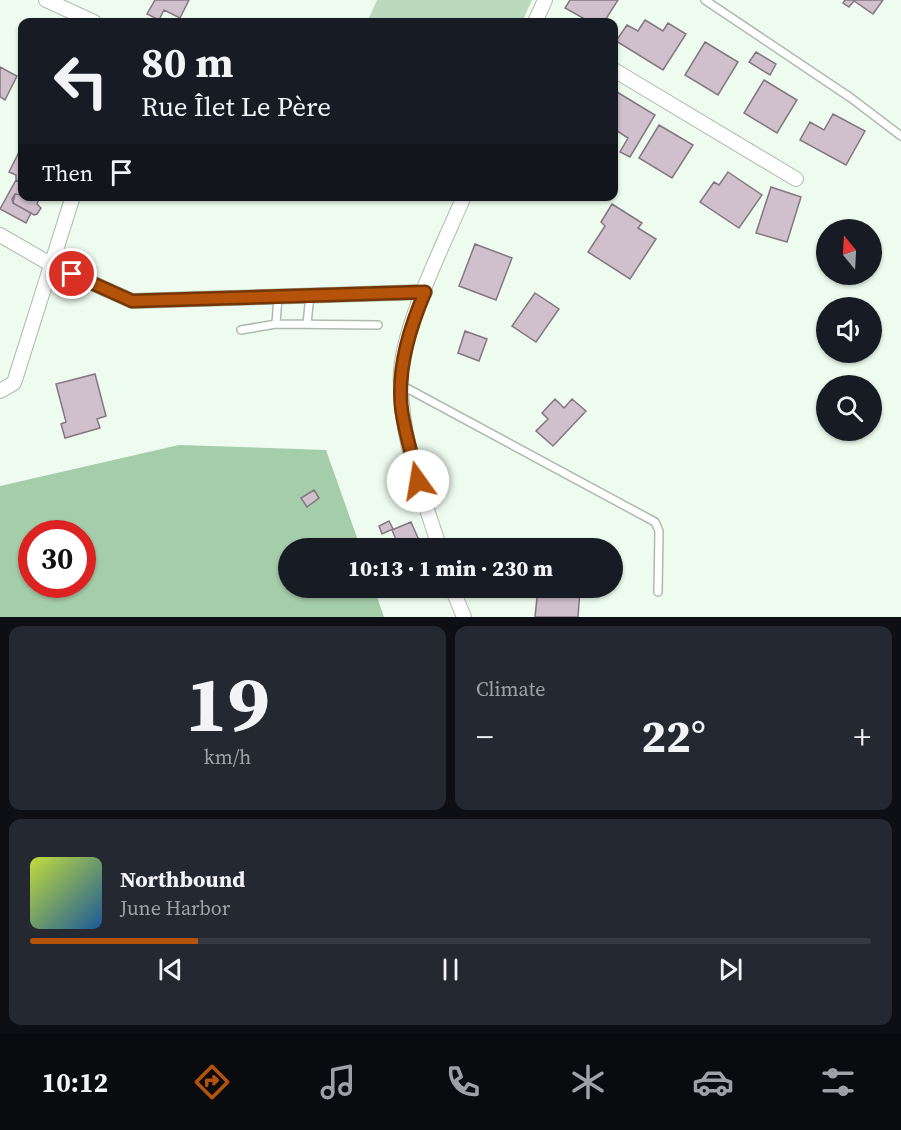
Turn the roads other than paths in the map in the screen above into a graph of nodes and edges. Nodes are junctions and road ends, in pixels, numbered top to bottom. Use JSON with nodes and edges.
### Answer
{"nodes":[{"id":1,"x":46,"y":0,"type":"edge"},
{"id":2,"x":545,"y":0,"type":"edge"},
{"id":3,"x":705,"y":0,"type":"edge"},
{"id":4,"x":85,"y":18,"type":"edge"},
{"id":5,"x":538,"y":18,"type":"edge"},
{"id":6,"x":618,"y":72,"type":"edge"},
{"id":7,"x":901,"y":136,"type":"edge"},
{"id":8,"x":796,"y":178,"type":"dead end"},
{"id":9,"x":71,"y":201,"type":"edge"},
{"id":10,"x":462,"y":201,"type":"edge"},
{"id":11,"x":0,"y":235,"type":"edge"},
{"id":12,"x":52,"y":265,"type":"junction"},
{"id":13,"x":425,"y":292,"type":"junction"},
{"id":14,"x":278,"y":296,"type":"junction"},
{"id":15,"x":310,"y":296,"type":"junction"},
{"id":16,"x":276,"y":324,"type":"junction"},
{"id":17,"x":307,"y":324,"type":"junction"},
{"id":18,"x":378,"y":325,"type":"dead end"},
{"id":19,"x":241,"y":330,"type":"dead end"},
{"id":20,"x":401,"y":385,"type":"junction"},
{"id":21,"x":0,"y":391,"type":"edge"},
{"id":22,"x":436,"y":538,"type":"edge"},
{"id":23,"x":658,"y":592,"type":"dead end"},
{"id":24,"x":456,"y":598,"type":"edge"},
{"id":25,"x":464,"y":617,"type":"edge"}],
"edges":[{"from":1,"to":4,"type":"street"},
{"from":2,"to":5,"type":"street"},
{"from":3,"to":7,"type":"lane"},
{"from":6,"to":8,"type":"street"},
{"from":9,"to":12,"type":"street"},
{"from":10,"to":13,"type":"street"},
{"from":11,"to":12,"type":"street"},
{"from":12,"to":14,"type":"street"},
{"from":12,"to":21,"type":"street"},
{"from":13,"to":15,"type":"street"},
{"from":13,"to":20,"type":"street"},
{"from":14,"to":15,"type":"street"},
{"from":14,"to":16,"type":"lane"},
{"from":15,"to":17,"type":"lane"},
{"from":16,"to":17,"type":"lane"},
{"from":16,"to":19,"type":"lane"},
{"from":17,"to":18,"type":"lane"},
{"from":20,"to":22,"type":"street"},
{"from":20,"to":23,"type":"lane"},
{"from":24,"to":25,"type":"street"}]}
